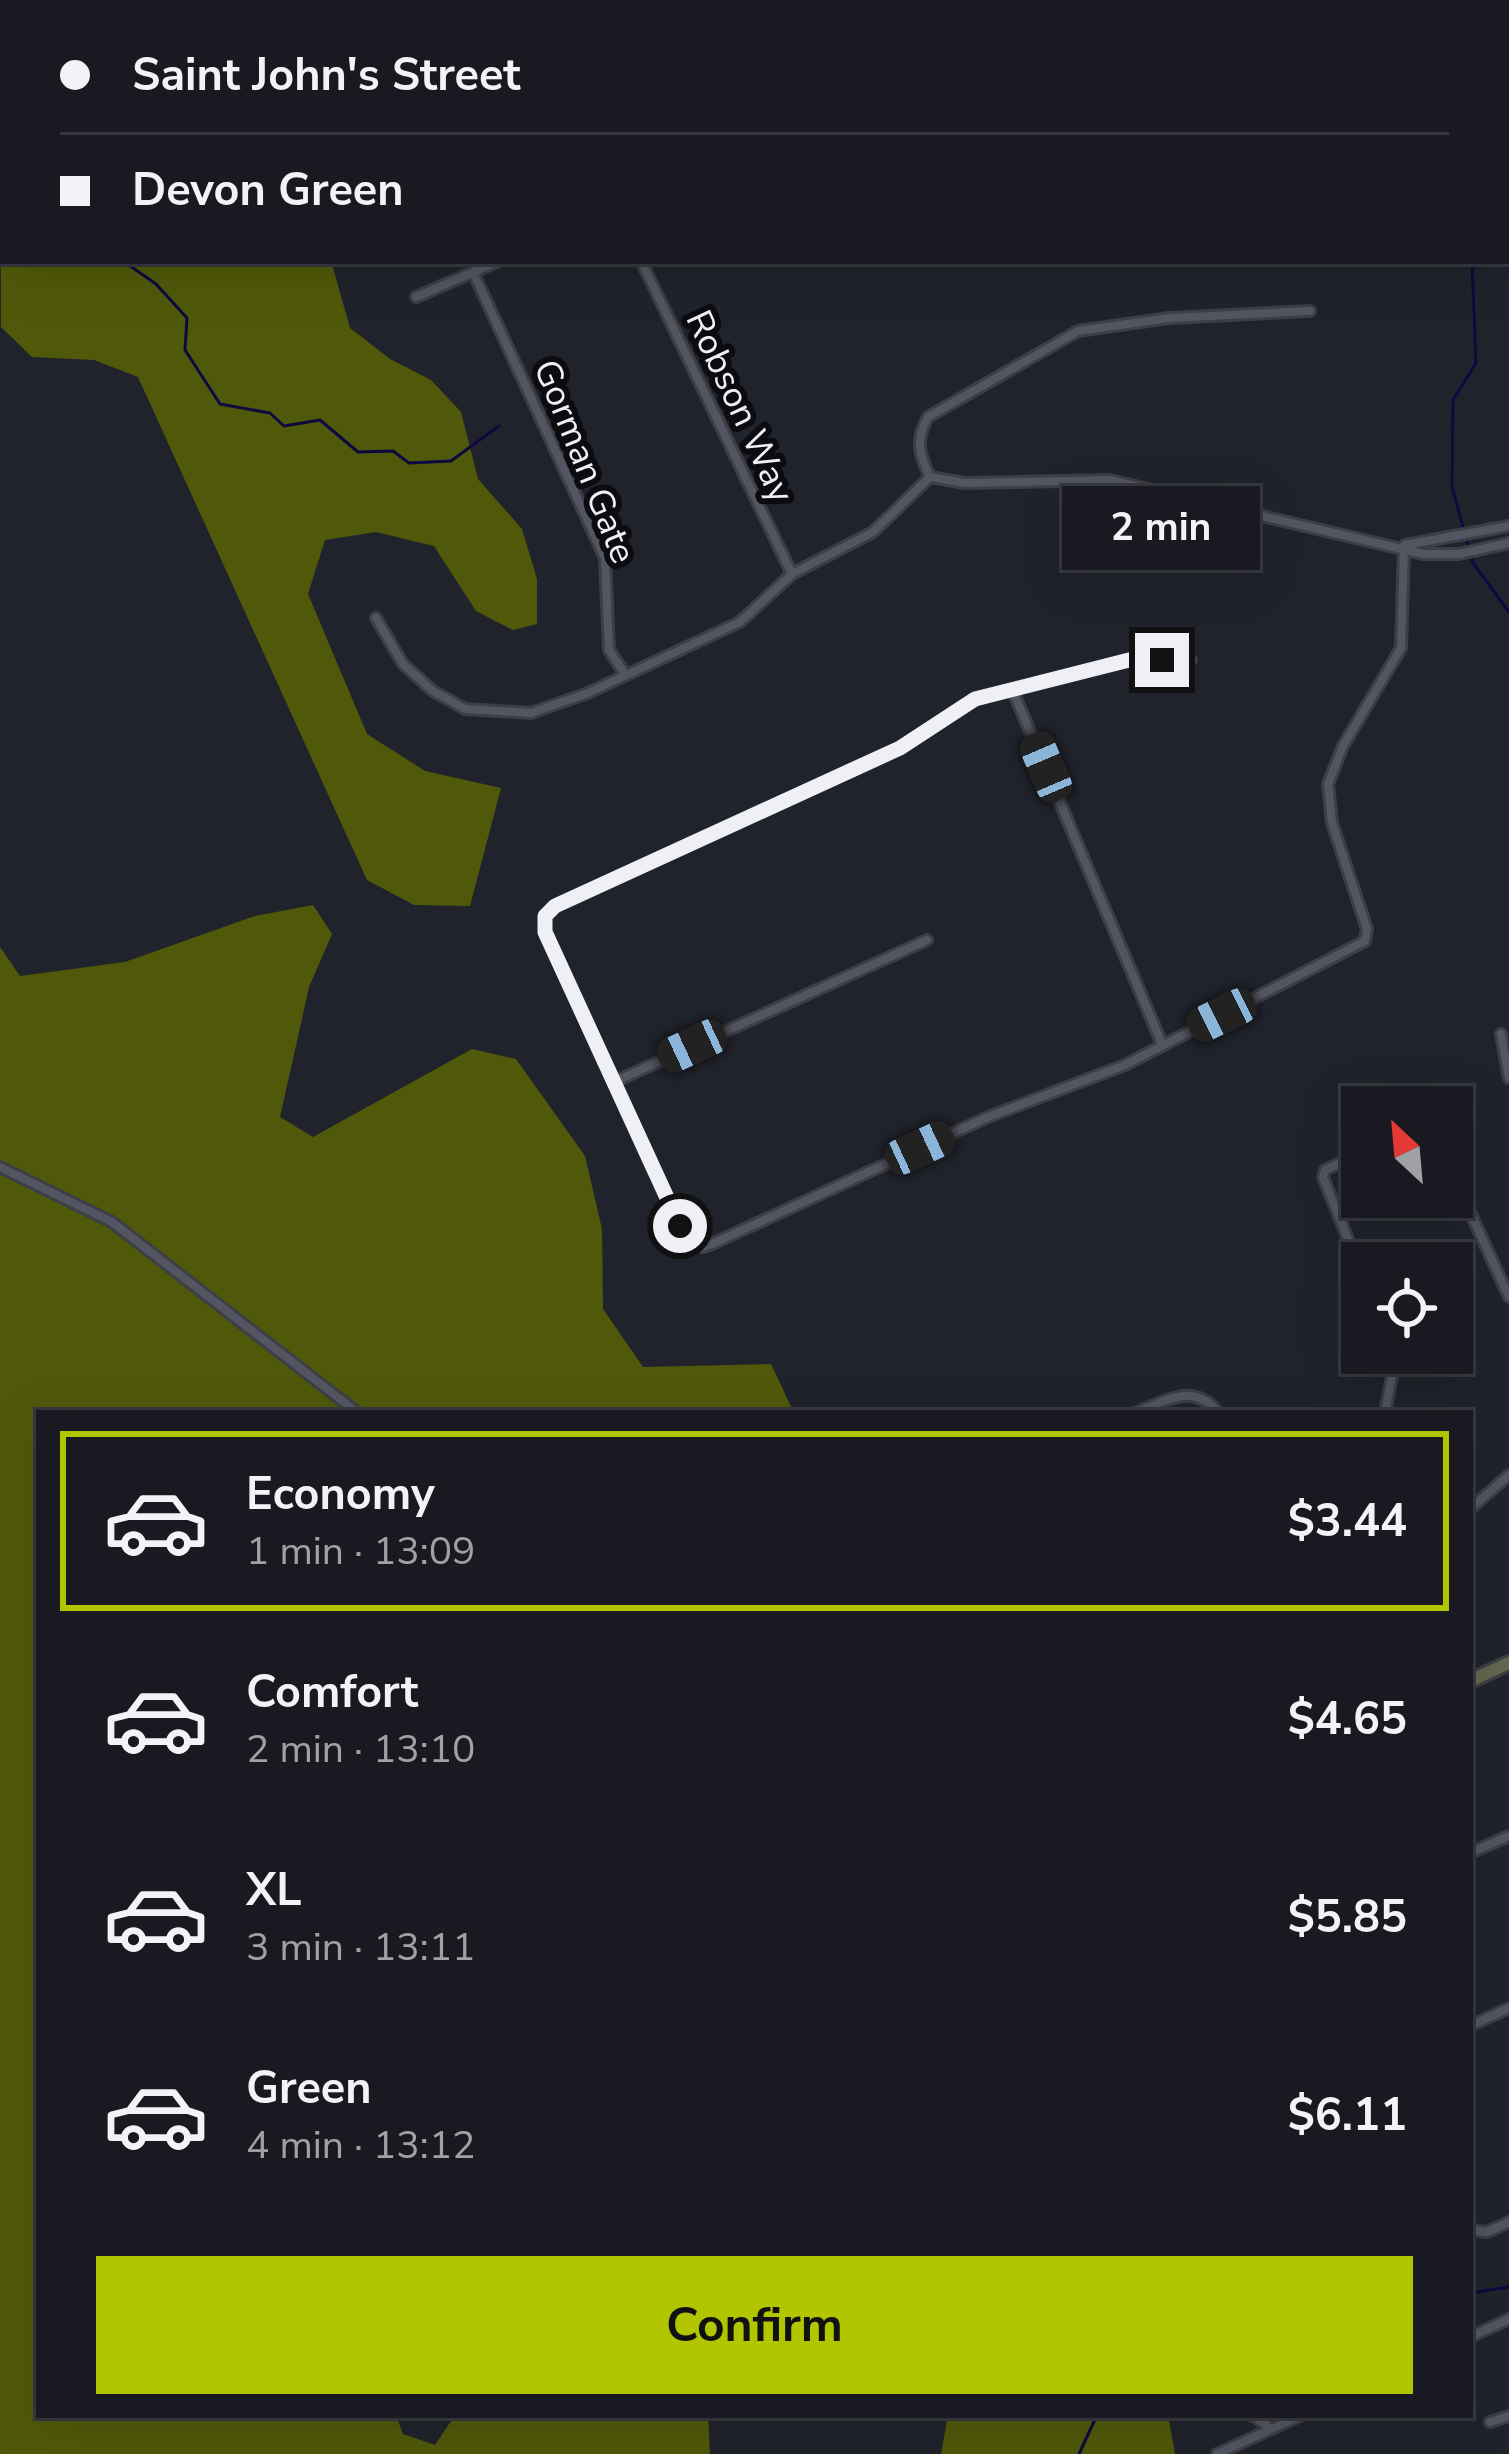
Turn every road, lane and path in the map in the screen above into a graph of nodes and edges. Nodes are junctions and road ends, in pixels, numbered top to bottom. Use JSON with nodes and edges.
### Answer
{"nodes":[{"id":1,"x":493,"y":264,"type":"edge"},
{"id":2,"x":642,"y":264,"type":"edge"},
{"id":3,"x":473,"y":272,"type":"junction"},
{"id":4,"x":416,"y":297,"type":"dead end"},
{"id":5,"x":1310,"y":310,"type":"dead end"},
{"id":6,"x":931,"y":477,"type":"junction"},
{"id":7,"x":1509,"y":526,"type":"edge"},
{"id":8,"x":1509,"y":543,"type":"edge"},
{"id":9,"x":1404,"y":546,"type":"junction"},
{"id":10,"x":792,"y":574,"type":"junction"},
{"id":11,"x":376,"y":618,"type":"dead end"},
{"id":12,"x":1191,"y":660,"type":"dead end"},
{"id":13,"x":625,"y":674,"type":"junction"},
{"id":14,"x":1012,"y":689,"type":"junction"},
{"id":15,"x":927,"y":940,"type":"dead end"},
{"id":16,"x":1501,"y":1034,"type":"dead end"},
{"id":17,"x":1162,"y":1044,"type":"junction"},
{"id":18,"x":1509,"y":1078,"type":"edge"},
{"id":19,"x":614,"y":1082,"type":"junction"},
{"id":20,"x":1341,"y":1163,"type":"edge"},
{"id":21,"x":0,"y":1167,"type":"edge"},
{"id":22,"x":1473,"y":1218,"type":"edge"},
{"id":23,"x":1349,"y":1242,"type":"edge"},
{"id":24,"x":1509,"y":1297,"type":"edge"},
{"id":25,"x":1392,"y":1374,"type":"edge"},
{"id":26,"x":354,"y":1410,"type":"edge"},
{"id":27,"x":1143,"y":1410,"type":"edge"},
{"id":28,"x":1216,"y":1410,"type":"edge"},
{"id":29,"x":1386,"y":1410,"type":"edge"},
{"id":30,"x":1509,"y":1475,"type":"edge"},
{"id":31,"x":1473,"y":1506,"type":"edge"},
{"id":32,"x":1509,"y":1663,"type":"edge"},
{"id":33,"x":1473,"y":1680,"type":"edge"},
{"id":34,"x":1509,"y":1835,"type":"edge"},
{"id":35,"x":1473,"y":1852,"type":"edge"},
{"id":36,"x":1509,"y":2008,"type":"edge"},
{"id":37,"x":1473,"y":2025,"type":"edge"},
{"id":38,"x":1509,"y":2222,"type":"edge"},
{"id":39,"x":1473,"y":2232,"type":"edge"},
{"id":40,"x":1509,"y":2319,"type":"edge"},
{"id":41,"x":1473,"y":2336,"type":"edge"},
{"id":42,"x":1509,"y":2416,"type":"edge"},
{"id":43,"x":1256,"y":2418,"type":"edge"},
{"id":44,"x":1295,"y":2418,"type":"edge"},
{"id":45,"x":1490,"y":2422,"type":"dead end"},
{"id":46,"x":1271,"y":2429,"type":"junction"},
{"id":47,"x":1217,"y":2454,"type":"edge"}],
"edges":[{"from":1,"to":3,"type":"street"},
{"from":2,"to":10,"type":"street","name":"Robson Way"},
{"from":3,"to":4,"type":"street"},
{"from":3,"to":13,"type":"street","name":"Gorman Gate"},
{"from":5,"to":6,"type":"street"},
{"from":6,"to":9,"type":"street"},
{"from":6,"to":10,"type":"street"},
{"from":7,"to":9,"type":"street"},
{"from":8,"to":9,"type":"street"},
{"from":9,"to":17,"type":"street"},
{"from":10,"to":13,"type":"street"},
{"from":11,"to":13,"type":"street"},
{"from":12,"to":14,"type":"street"},
{"from":14,"to":17,"type":"street"},
{"from":14,"to":19,"type":"street"},
{"from":15,"to":19,"type":"street"},
{"from":16,"to":18,"type":"street"},
{"from":17,"to":19,"type":"street"},
{"from":20,"to":23,"type":"street"},
{"from":21,"to":26,"type":"street"},
{"from":22,"to":24,"type":"street"},
{"from":25,"to":29,"type":"street"},
{"from":27,"to":28,"type":"street"},
{"from":30,"to":31,"type":"street"},
{"from":32,"to":33,"type":"street"},
{"from":34,"to":35,"type":"street"},
{"from":36,"to":37,"type":"street"},
{"from":38,"to":39,"type":"street"},
{"from":40,"to":41,"type":"street"},
{"from":42,"to":45,"type":"street"},
{"from":43,"to":46,"type":"street"},
{"from":44,"to":46,"type":"street"},
{"from":46,"to":47,"type":"street"}]}
